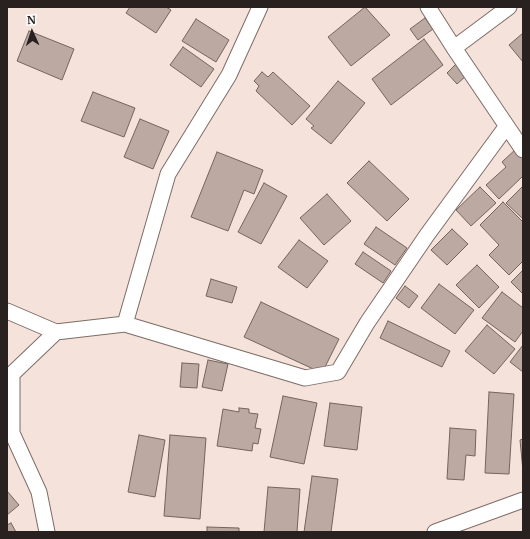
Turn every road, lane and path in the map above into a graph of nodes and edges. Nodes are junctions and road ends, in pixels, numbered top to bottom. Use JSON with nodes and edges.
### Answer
{"nodes":[{"id":1,"x":260,"y":7,"type":"edge"},
{"id":2,"x":428,"y":7,"type":"edge"},
{"id":3,"x":509,"y":7,"type":"edge"},
{"id":4,"x":454,"y":48,"type":"junction"},
{"id":5,"x":506,"y":127,"type":"junction"},
{"id":6,"x":523,"y":150,"type":"edge"},
{"id":7,"x":7,"y":311,"type":"edge"},
{"id":8,"x":125,"y":324,"type":"junction"},
{"id":9,"x":56,"y":332,"type":"junction"},
{"id":10,"x":9,"y":434,"type":"edge"},
{"id":11,"x":523,"y":500,"type":"edge"},
{"id":12,"x":47,"y":532,"type":"edge"},
{"id":13,"x":435,"y":532,"type":"edge"}],
"edges":[{"from":1,"to":8,"type":"street"},
{"from":2,"to":4,"type":"street"},
{"from":3,"to":4,"type":"street"},
{"from":4,"to":5,"type":"street"},
{"from":5,"to":6,"type":"street"},
{"from":5,"to":8,"type":"street"},
{"from":7,"to":9,"type":"street"},
{"from":8,"to":9,"type":"street"},
{"from":9,"to":10,"type":"street"},
{"from":10,"to":12,"type":"street"},
{"from":11,"to":13,"type":"street"}]}
